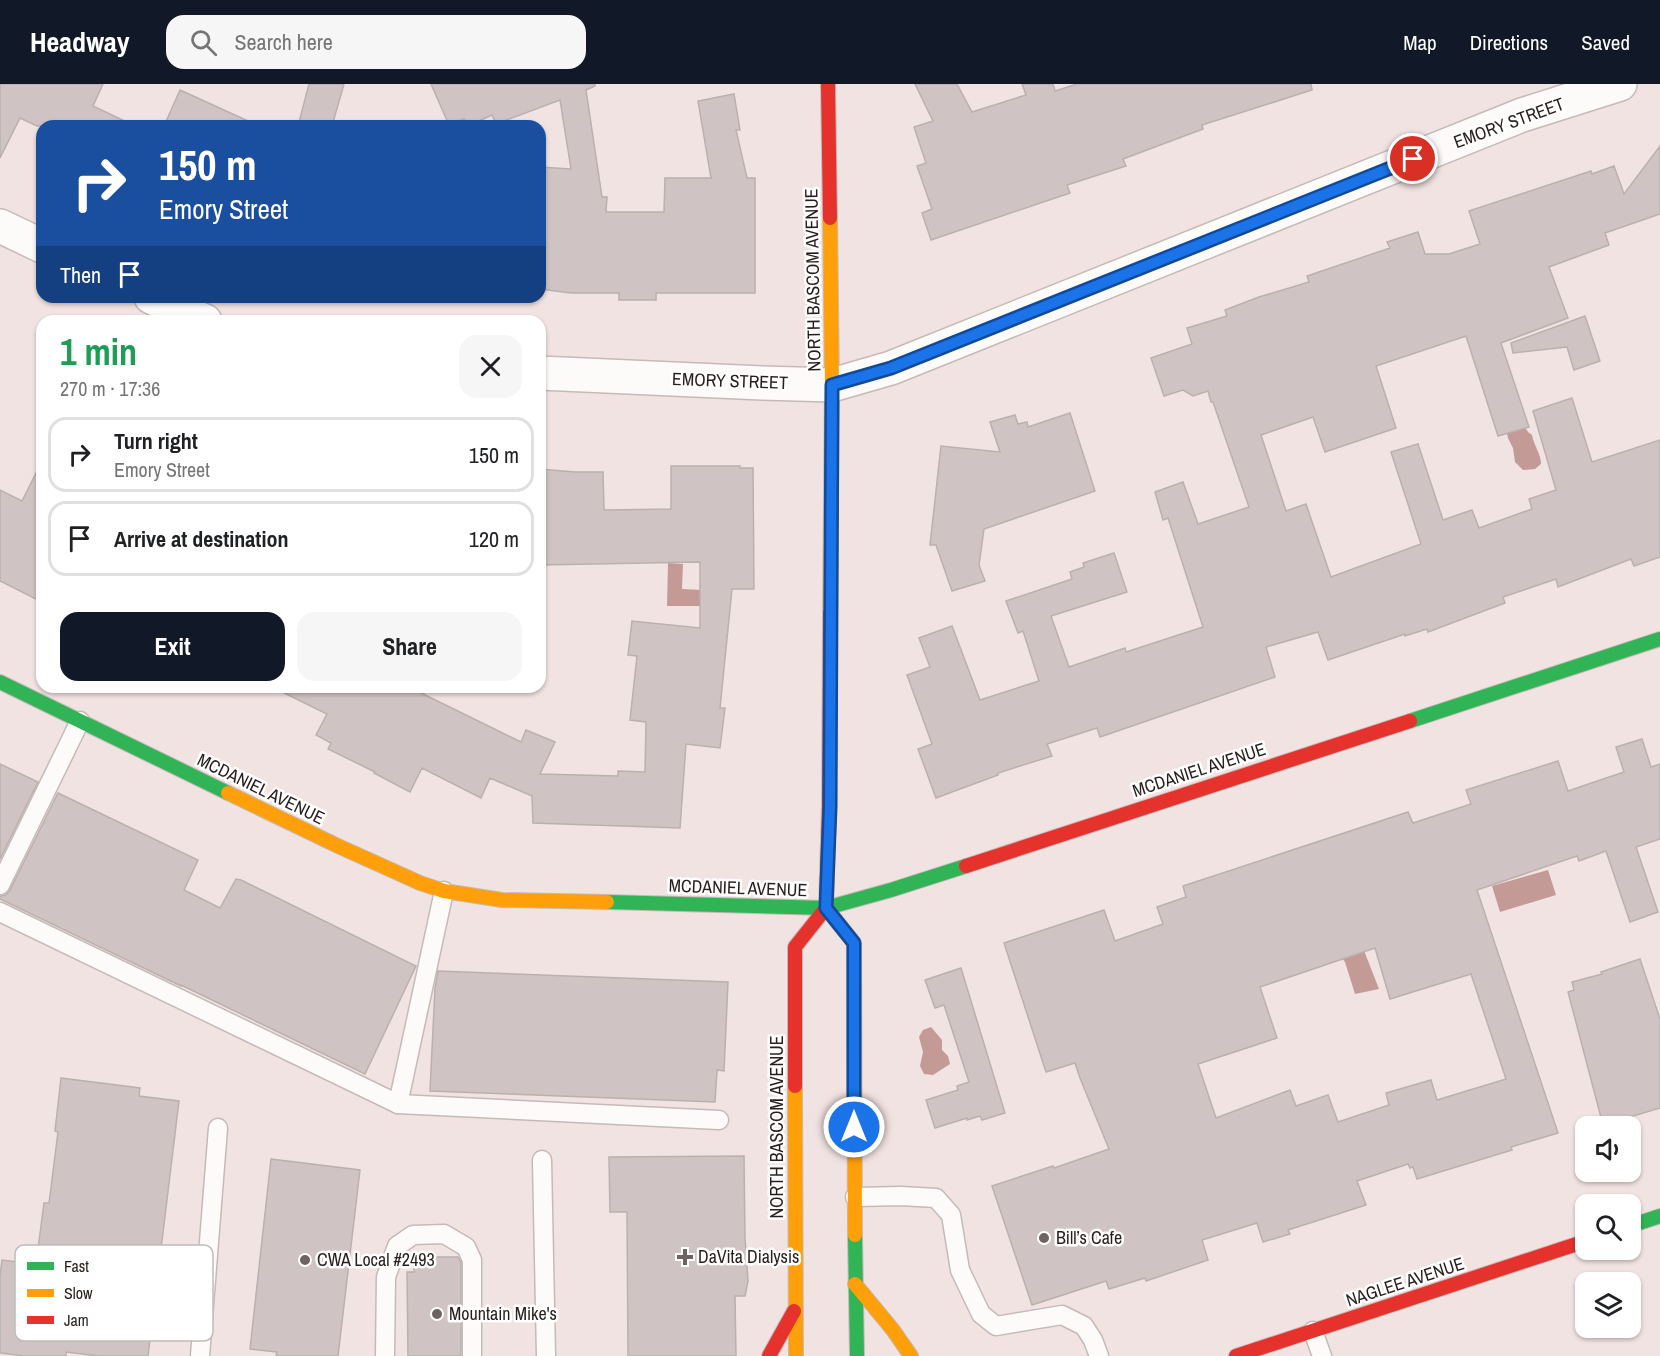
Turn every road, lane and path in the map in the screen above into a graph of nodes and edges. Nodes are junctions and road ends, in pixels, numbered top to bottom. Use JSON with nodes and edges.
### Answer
{"nodes":[{"id":1,"x":828,"y":84,"type":"edge"},
{"id":2,"x":1620,"y":84,"type":"edge"},
{"id":3,"x":0,"y":226,"type":"edge"},
{"id":4,"x":36,"y":243,"type":"edge"},
{"id":5,"x":164,"y":303,"type":"edge"},
{"id":6,"x":192,"y":315,"type":"edge"},
{"id":7,"x":546,"y":373,"type":"edge"},
{"id":8,"x":832,"y":385,"type":"junction"},
{"id":9,"x":1660,"y":639,"type":"edge"},
{"id":10,"x":0,"y":682,"type":"edge"},
{"id":11,"x":80,"y":721,"type":"junction"},
{"id":12,"x":0,"y":885,"type":"edge"},
{"id":13,"x":444,"y":891,"type":"junction"},
{"id":14,"x":826,"y":908,"type":"junction"},
{"id":15,"x":0,"y":912,"type":"edge"},
{"id":16,"x":398,"y":1104,"type":"junction"},
{"id":17,"x":718,"y":1120,"type":"dead end"},
{"id":18,"x":218,"y":1128,"type":"dead end"},
{"id":19,"x":542,"y":1160,"type":"dead end"},
{"id":20,"x":855,"y":1197,"type":"junction"},
{"id":21,"x":1660,"y":1216,"type":"edge"},
{"id":22,"x":1641,"y":1222,"type":"edge"},
{"id":23,"x":209,"y":1245,"type":"edge"},
{"id":24,"x":1575,"y":1245,"type":"edge"},
{"id":25,"x":855,"y":1284,"type":"junction"},
{"id":26,"x":796,"y":1307,"type":"junction"},
{"id":27,"x":1313,"y":1331,"type":"junction"},
{"id":28,"x":201,"y":1341,"type":"edge"},
{"id":29,"x":1240,"y":1355,"type":"edge"},
{"id":30,"x":200,"y":1356,"type":"edge"},
{"id":31,"x":385,"y":1356,"type":"edge"},
{"id":32,"x":472,"y":1356,"type":"edge"},
{"id":33,"x":546,"y":1356,"type":"edge"},
{"id":34,"x":769,"y":1356,"type":"edge"},
{"id":35,"x":796,"y":1356,"type":"edge"},
{"id":36,"x":857,"y":1356,"type":"edge"},
{"id":37,"x":911,"y":1356,"type":"edge"},
{"id":38,"x":1099,"y":1356,"type":"edge"},
{"id":39,"x":1322,"y":1356,"type":"edge"}],
"edges":[{"from":1,"to":8,"type":"main road","name":"NORTH BASCOM AVENUE"},
{"from":2,"to":8,"type":"street","name":"EMORY STREET"},
{"from":3,"to":4,"type":"street"},
{"from":5,"to":6,"type":"street"},
{"from":7,"to":8,"type":"street","name":"EMORY STREET"},
{"from":8,"to":14,"type":"main road","name":"NORTH BASCOM AVENUE"},
{"from":9,"to":14,"type":"main road","name":"MCDANIEL AVENUE"},
{"from":10,"to":11,"type":"main road","name":"MCDANIEL AVENUE"},
{"from":11,"to":12,"type":"lane"},
{"from":11,"to":13,"type":"main road","name":"MCDANIEL AVENUE"},
{"from":13,"to":14,"type":"main road","name":"MCDANIEL AVENUE"},
{"from":13,"to":16,"type":"lane"},
{"from":14,"to":20,"type":"main road"},
{"from":14,"to":26,"type":"main road","name":"NORTH BASCOM AVENUE"},
{"from":15,"to":16,"type":"lane"},
{"from":16,"to":17,"type":"lane"},
{"from":18,"to":23,"type":"lane"},
{"from":19,"to":33,"type":"lane"},
{"from":20,"to":25,"type":"main road"},
{"from":20,"to":38,"type":"lane"},
{"from":21,"to":22,"type":"main road"},
{"from":24,"to":27,"type":"main road","name":"NAGLEE AVENUE"},
{"from":25,"to":36,"type":"main road"},
{"from":25,"to":37,"type":"main road"},
{"from":26,"to":34,"type":"main road"},
{"from":26,"to":35,"type":"main road","name":"NORTH BASCOM AVENUE"},
{"from":27,"to":29,"type":"main road","name":"NAGLEE AVENUE"},
{"from":27,"to":39,"type":"lane"},
{"from":28,"to":30,"type":"lane"},
{"from":31,"to":32,"type":"lane"}]}
